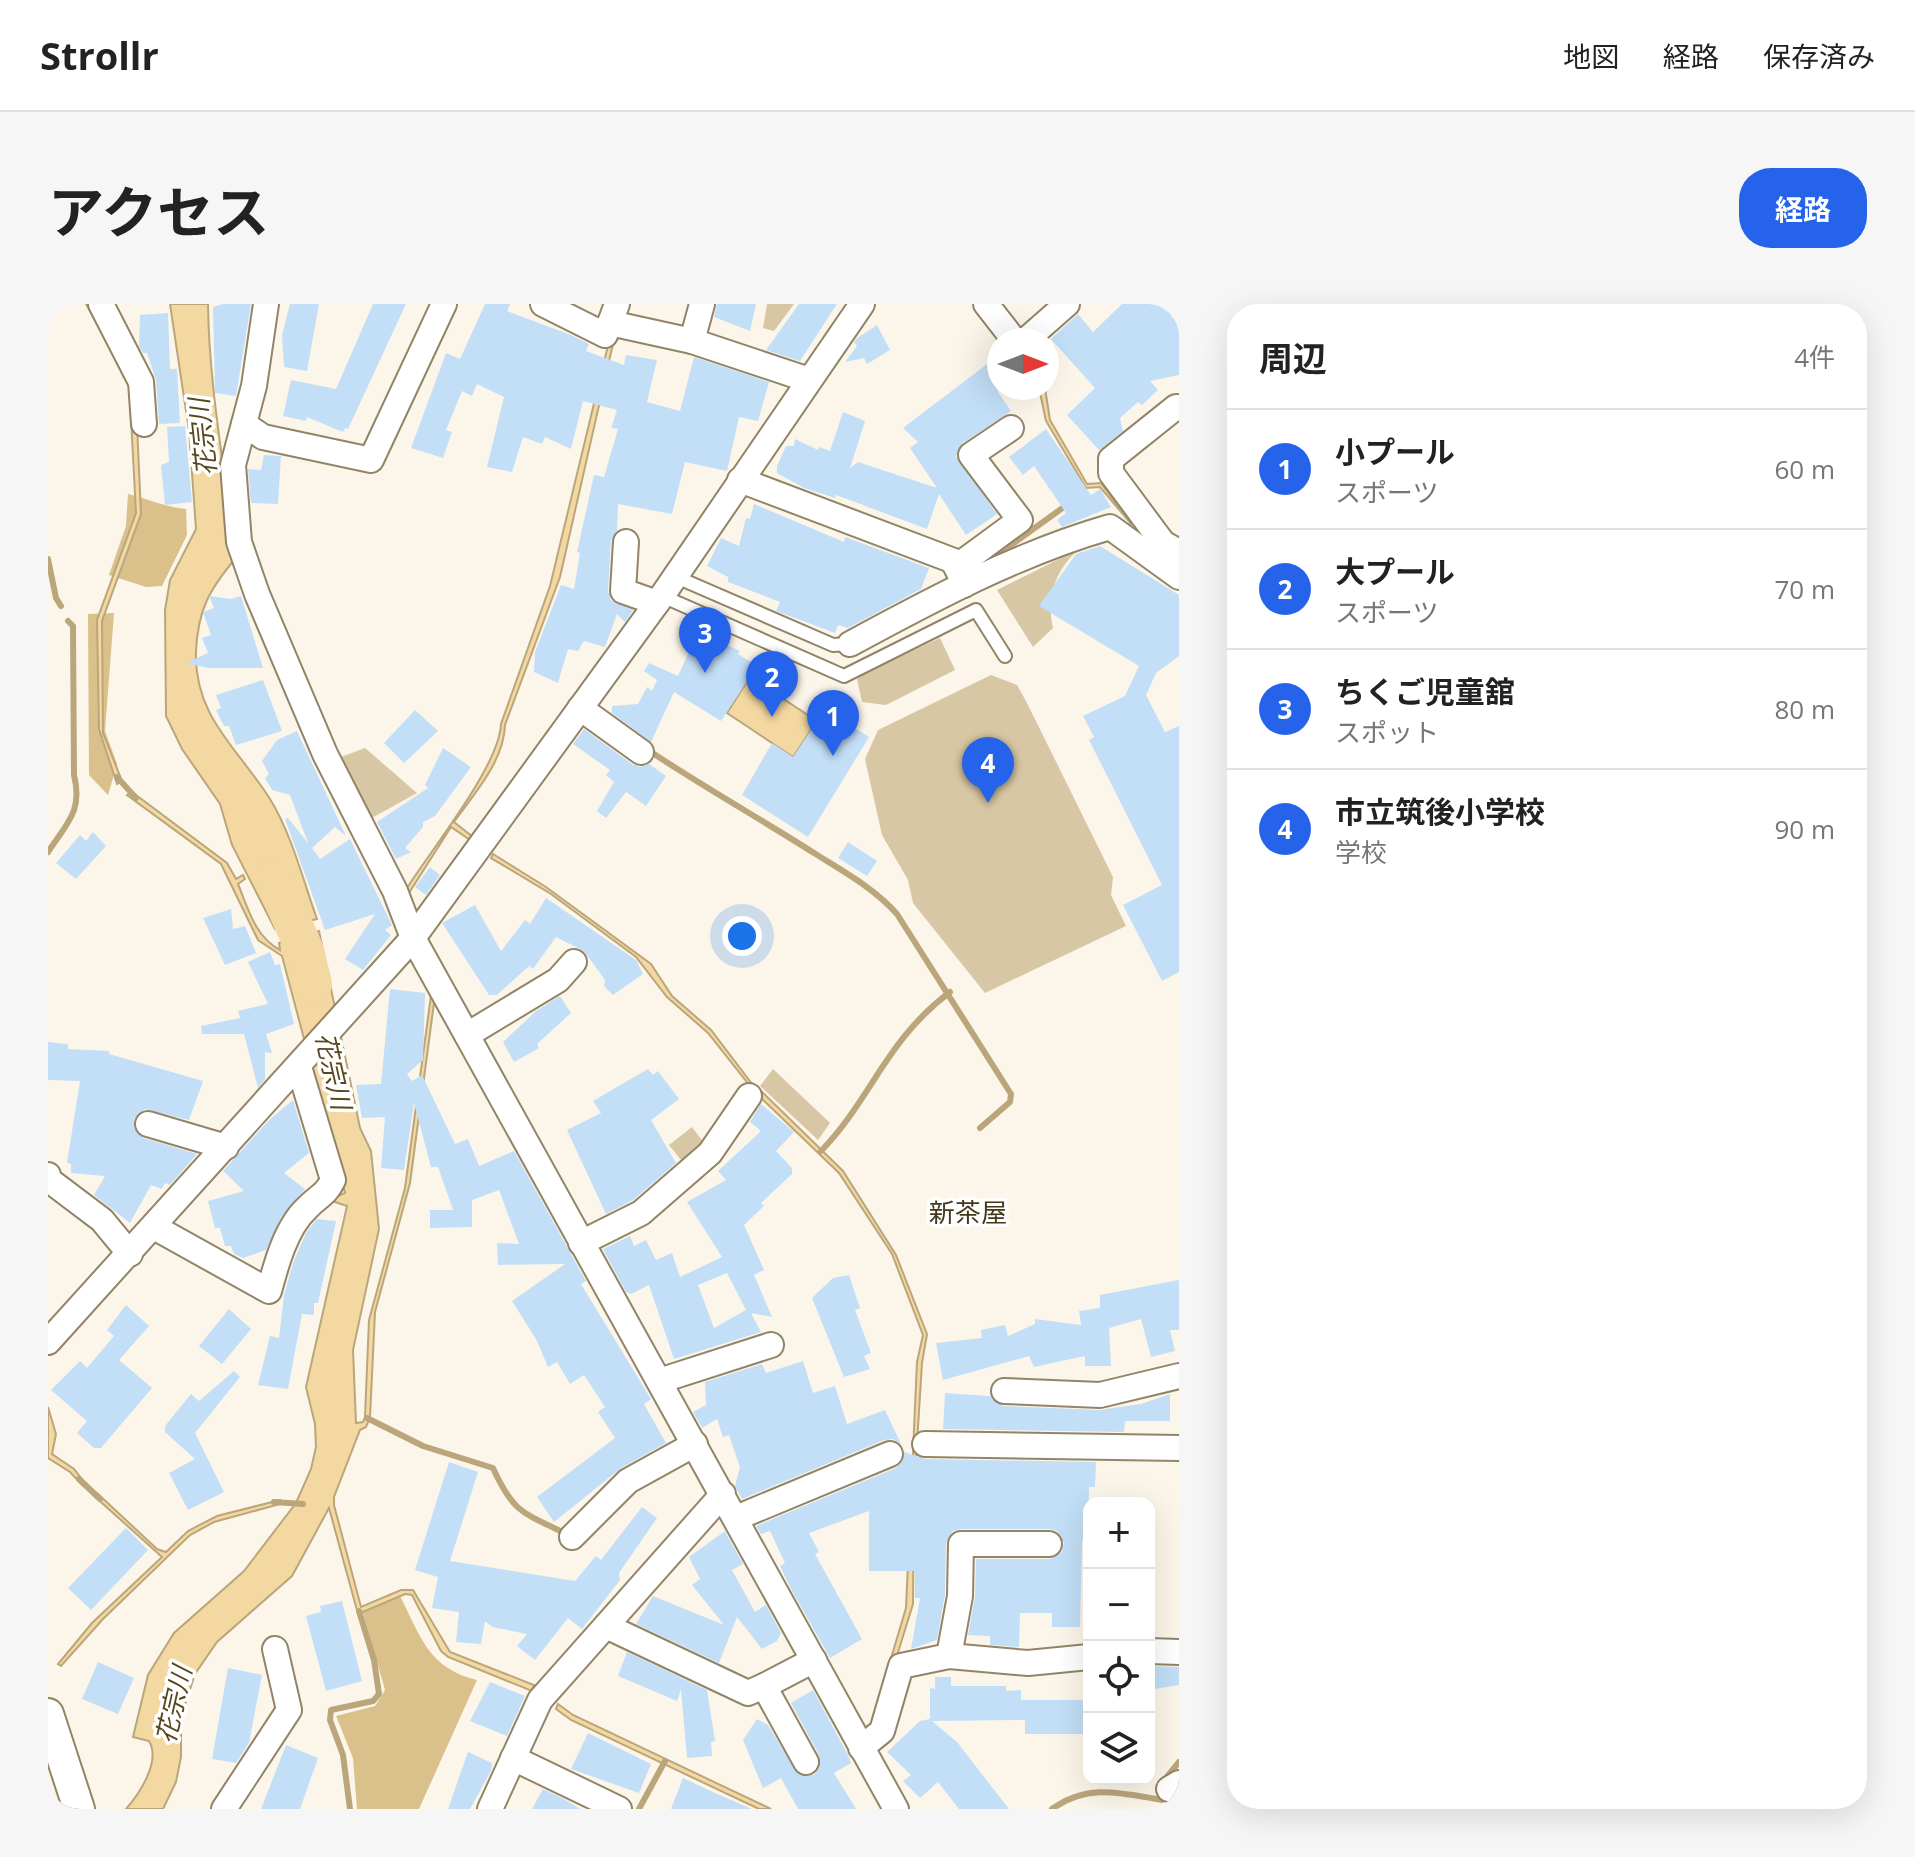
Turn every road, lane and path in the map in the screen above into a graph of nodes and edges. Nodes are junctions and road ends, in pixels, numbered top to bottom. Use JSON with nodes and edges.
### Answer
{"nodes":[{"id":1,"x":101,"y":304,"type":"edge"},
{"id":2,"x":266,"y":304,"type":"edge"},
{"id":3,"x":444,"y":304,"type":"edge"},
{"id":4,"x":543,"y":304,"type":"edge"},
{"id":5,"x":702,"y":304,"type":"edge"},
{"id":6,"x":862,"y":304,"type":"edge"},
{"id":7,"x":986,"y":304,"type":"edge"},
{"id":8,"x":1067,"y":304,"type":"edge"},
{"id":9,"x":614,"y":313,"type":"edge"},
{"id":10,"x":1005,"y":328,"type":"edge"},
{"id":11,"x":1040,"y":328,"type":"edge"},
{"id":12,"x":692,"y":341,"type":"junction"},
{"id":13,"x":809,"y":380,"type":"junction"},
{"id":14,"x":1176,"y":407,"type":"dead end"},
{"id":15,"x":144,"y":424,"type":"dead end"},
{"id":16,"x":244,"y":424,"type":"junction"},
{"id":17,"x":1011,"y":428,"type":"dead end"},
{"id":18,"x":740,"y":480,"type":"junction"},
{"id":19,"x":626,"y":542,"type":"dead end"},
{"id":20,"x":1179,"y":552,"type":"edge"},
{"id":21,"x":960,"y":576,"type":"junction"},
{"id":22,"x":1179,"y":577,"type":"edge"},
{"id":23,"x":664,"y":592,"type":"junction"},
{"id":24,"x":850,"y":644,"type":"joint"},
{"id":25,"x":1005,"y":656,"type":"dead end"},
{"id":26,"x":580,"y":708,"type":"junction"},
{"id":27,"x":641,"y":752,"type":"dead end"},
{"id":28,"x":413,"y":938,"type":"junction"},
{"id":29,"x":574,"y":962,"type":"dead end"},
{"id":30,"x":467,"y":1035,"type":"junction"},
{"id":31,"x":301,"y":1064,"type":"junction"},
{"id":32,"x":749,"y":1096,"type":"dead end"},
{"id":33,"x":148,"y":1124,"type":"dead end"},
{"id":34,"x":226,"y":1147,"type":"junction"},
{"id":35,"x":48,"y":1175,"type":"edge"},
{"id":36,"x":154,"y":1227,"type":"junction"},
{"id":37,"x":581,"y":1243,"type":"junction"},
{"id":38,"x":130,"y":1254,"type":"junction"},
{"id":39,"x":48,"y":1342,"type":"edge"},
{"id":40,"x":771,"y":1345,"type":"dead end"},
{"id":41,"x":1179,"y":1376,"type":"edge"},
{"id":42,"x":659,"y":1381,"type":"junction"},
{"id":43,"x":1004,"y":1391,"type":"dead end"},
{"id":44,"x":695,"y":1444,"type":"junction"},
{"id":45,"x":925,"y":1444,"type":"dead end"},
{"id":46,"x":1179,"y":1448,"type":"edge"},
{"id":47,"x":890,"y":1454,"type":"dead end"},
{"id":48,"x":723,"y":1494,"type":"junction"},
{"id":49,"x":736,"y":1518,"type":"junction"},
{"id":50,"x":572,"y":1537,"type":"dead end"},
{"id":51,"x":1049,"y":1544,"type":"dead end"},
{"id":52,"x":606,"y":1626,"type":"junction"},
{"id":53,"x":275,"y":1649,"type":"dead end"},
{"id":54,"x":1155,"y":1651,"type":"edge"},
{"id":55,"x":1179,"y":1652,"type":"edge"},
{"id":56,"x":949,"y":1656,"type":"junction"},
{"id":57,"x":1083,"y":1658,"type":"edge"},
{"id":58,"x":814,"y":1660,"type":"junction"},
{"id":59,"x":764,"y":1686,"type":"junction"},
{"id":60,"x":48,"y":1714,"type":"edge"},
{"id":61,"x":861,"y":1748,"type":"junction"},
{"id":62,"x":513,"y":1758,"type":"junction"},
{"id":63,"x":806,"y":1762,"type":"dead end"},
{"id":64,"x":79,"y":1809,"type":"edge"},
{"id":65,"x":224,"y":1809,"type":"edge"},
{"id":66,"x":490,"y":1809,"type":"edge"},
{"id":67,"x":619,"y":1809,"type":"edge"},
{"id":68,"x":896,"y":1809,"type":"edge"}],
"edges":[{"from":1,"to":15,"type":"street"},
{"from":2,"to":16,"type":"street"},
{"from":3,"to":16,"type":"street"},
{"from":4,"to":9,"type":"street"},
{"from":5,"to":12,"type":"street"},
{"from":6,"to":13,"type":"street"},
{"from":7,"to":10,"type":"street"},
{"from":8,"to":11,"type":"street"},
{"from":9,"to":12,"type":"street"},
{"from":12,"to":13,"type":"street"},
{"from":13,"to":18,"type":"street"},
{"from":14,"to":20,"type":"street"},
{"from":16,"to":28,"type":"street"},
{"from":17,"to":21,"type":"street"},
{"from":18,"to":21,"type":"street"},
{"from":18,"to":23,"type":"street"},
{"from":19,"to":23,"type":"street"},
{"from":21,"to":22,"type":"street"},
{"from":21,"to":24,"type":"street"},
{"from":23,"to":24,"type":"lane"},
{"from":23,"to":25,"type":"lane"},
{"from":23,"to":26,"type":"street"},
{"from":26,"to":27,"type":"street"},
{"from":26,"to":28,"type":"street"},
{"from":28,"to":30,"type":"street"},
{"from":28,"to":31,"type":"street"},
{"from":29,"to":30,"type":"street"},
{"from":30,"to":37,"type":"street"},
{"from":31,"to":34,"type":"street"},
{"from":31,"to":36,"type":"street"},
{"from":32,"to":37,"type":"street"},
{"from":33,"to":34,"type":"street"},
{"from":34,"to":36,"type":"street"},
{"from":35,"to":38,"type":"street"},
{"from":36,"to":38,"type":"street"},
{"from":37,"to":42,"type":"street"},
{"from":38,"to":39,"type":"street"},
{"from":40,"to":42,"type":"street"},
{"from":41,"to":43,"type":"street"},
{"from":42,"to":44,"type":"street"},
{"from":44,"to":48,"type":"street"},
{"from":44,"to":50,"type":"street"},
{"from":45,"to":46,"type":"street"},
{"from":47,"to":49,"type":"street"},
{"from":48,"to":49,"type":"street"},
{"from":48,"to":52,"type":"street"},
{"from":49,"to":58,"type":"street"},
{"from":51,"to":56,"type":"street"},
{"from":52,"to":59,"type":"street"},
{"from":52,"to":62,"type":"street"},
{"from":53,"to":65,"type":"street"},
{"from":54,"to":55,"type":"street"},
{"from":56,"to":57,"type":"street"},
{"from":56,"to":61,"type":"street"},
{"from":58,"to":59,"type":"street"},
{"from":58,"to":61,"type":"street"},
{"from":59,"to":63,"type":"street"},
{"from":60,"to":64,"type":"street"},
{"from":61,"to":68,"type":"street"},
{"from":62,"to":66,"type":"street"},
{"from":62,"to":67,"type":"street"}]}
